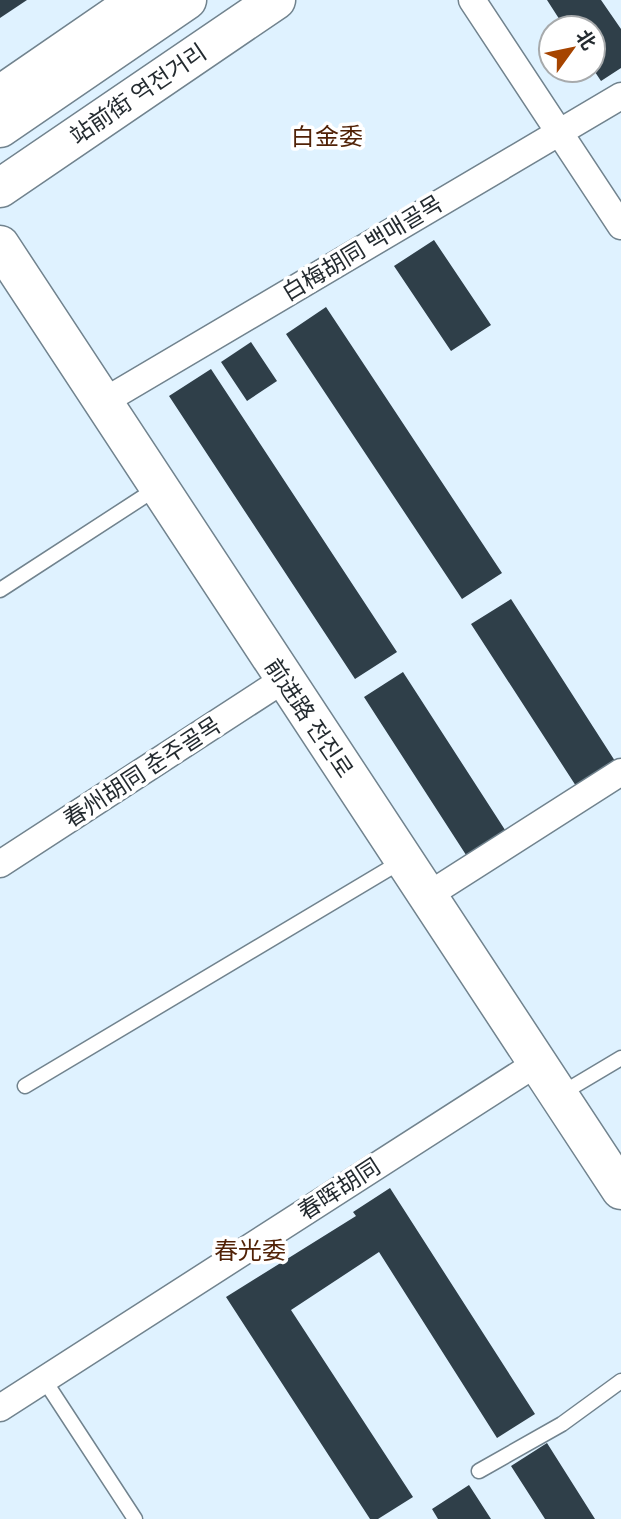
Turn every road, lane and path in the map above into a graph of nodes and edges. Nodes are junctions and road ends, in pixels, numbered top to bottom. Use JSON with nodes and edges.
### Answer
{"nodes":[{"id":1,"x":138,"y":0,"type":"edge"},
{"id":2,"x":187,"y":0,"type":"edge"},
{"id":3,"x":236,"y":0,"type":"edge"},
{"id":4,"x":276,"y":0,"type":"edge"},
{"id":5,"x":472,"y":0,"type":"edge"},
{"id":6,"x":0,"y":94,"type":"edge"},
{"id":7,"x":621,"y":96,"type":"edge"},
{"id":8,"x":0,"y":128,"type":"edge"},
{"id":9,"x":561,"y":130,"type":"junction"},
{"id":10,"x":0,"y":157,"type":"edge"},
{"id":11,"x":0,"y":188,"type":"edge"},
{"id":12,"x":621,"y":226,"type":"edge"},
{"id":13,"x":0,"y":245,"type":"edge"},
{"id":14,"x":103,"y":402,"type":"junction"},
{"id":15,"x":158,"y":487,"type":"junction"},
{"id":16,"x":0,"y":590,"type":"edge"},
{"id":17,"x":283,"y":680,"type":"junction"},
{"id":18,"x":621,"y":772,"type":"edge"},
{"id":19,"x":403,"y":860,"type":"junction"},
{"id":20,"x":0,"y":864,"type":"edge"},
{"id":21,"x":427,"y":897,"type":"junction"},
{"id":22,"x":621,"y":1058,"type":"edge"},
{"id":23,"x":537,"y":1063,"type":"junction"},
{"id":24,"x":25,"y":1086,"type":"dead end"},
{"id":25,"x":558,"y":1096,"type":"junction"},
{"id":26,"x":621,"y":1190,"type":"edge"},
{"id":27,"x":43,"y":1378,"type":"junction"},
{"id":28,"x":621,"y":1381,"type":"edge"},
{"id":29,"x":0,"y":1408,"type":"edge"},
{"id":30,"x":479,"y":1471,"type":"dead end"},
{"id":31,"x":135,"y":1519,"type":"edge"}],
"edges":[{"from":1,"to":6,"type":"street"},
{"from":2,"to":8,"type":"street"},
{"from":3,"to":10,"type":"street","name":"站前街 역전거리"},
{"from":4,"to":11,"type":"street","name":"站前街 역전거리"},
{"from":5,"to":9,"type":"street"},
{"from":7,"to":9,"type":"street","name":"白梅胡同 백매골목"},
{"from":9,"to":12,"type":"street"},
{"from":9,"to":14,"type":"street","name":"白梅胡同 백매골목"},
{"from":13,"to":14,"type":"street","name":"前进路 전진로"},
{"from":14,"to":15,"type":"street","name":"前进路 전진로"},
{"from":15,"to":16,"type":"lane"},
{"from":15,"to":17,"type":"street","name":"前进路 전진로"},
{"from":17,"to":19,"type":"street","name":"前进路 전진로"},
{"from":17,"to":20,"type":"street","name":"春州胡同 춘주골목"},
{"from":18,"to":21,"type":"street"},
{"from":19,"to":21,"type":"street","name":"前进路 전진로"},
{"from":19,"to":24,"type":"lane"},
{"from":21,"to":23,"type":"street","name":"前进路 전진로"},
{"from":22,"to":25,"type":"lane"},
{"from":23,"to":25,"type":"street","name":"前进路 전진로"},
{"from":23,"to":27,"type":"street","name":"春晖胡同"},
{"from":25,"to":26,"type":"street","name":"前进路 전진로"},
{"from":27,"to":29,"type":"street","name":"春晖胡同"},
{"from":27,"to":31,"type":"lane"},
{"from":28,"to":30,"type":"lane"}]}
